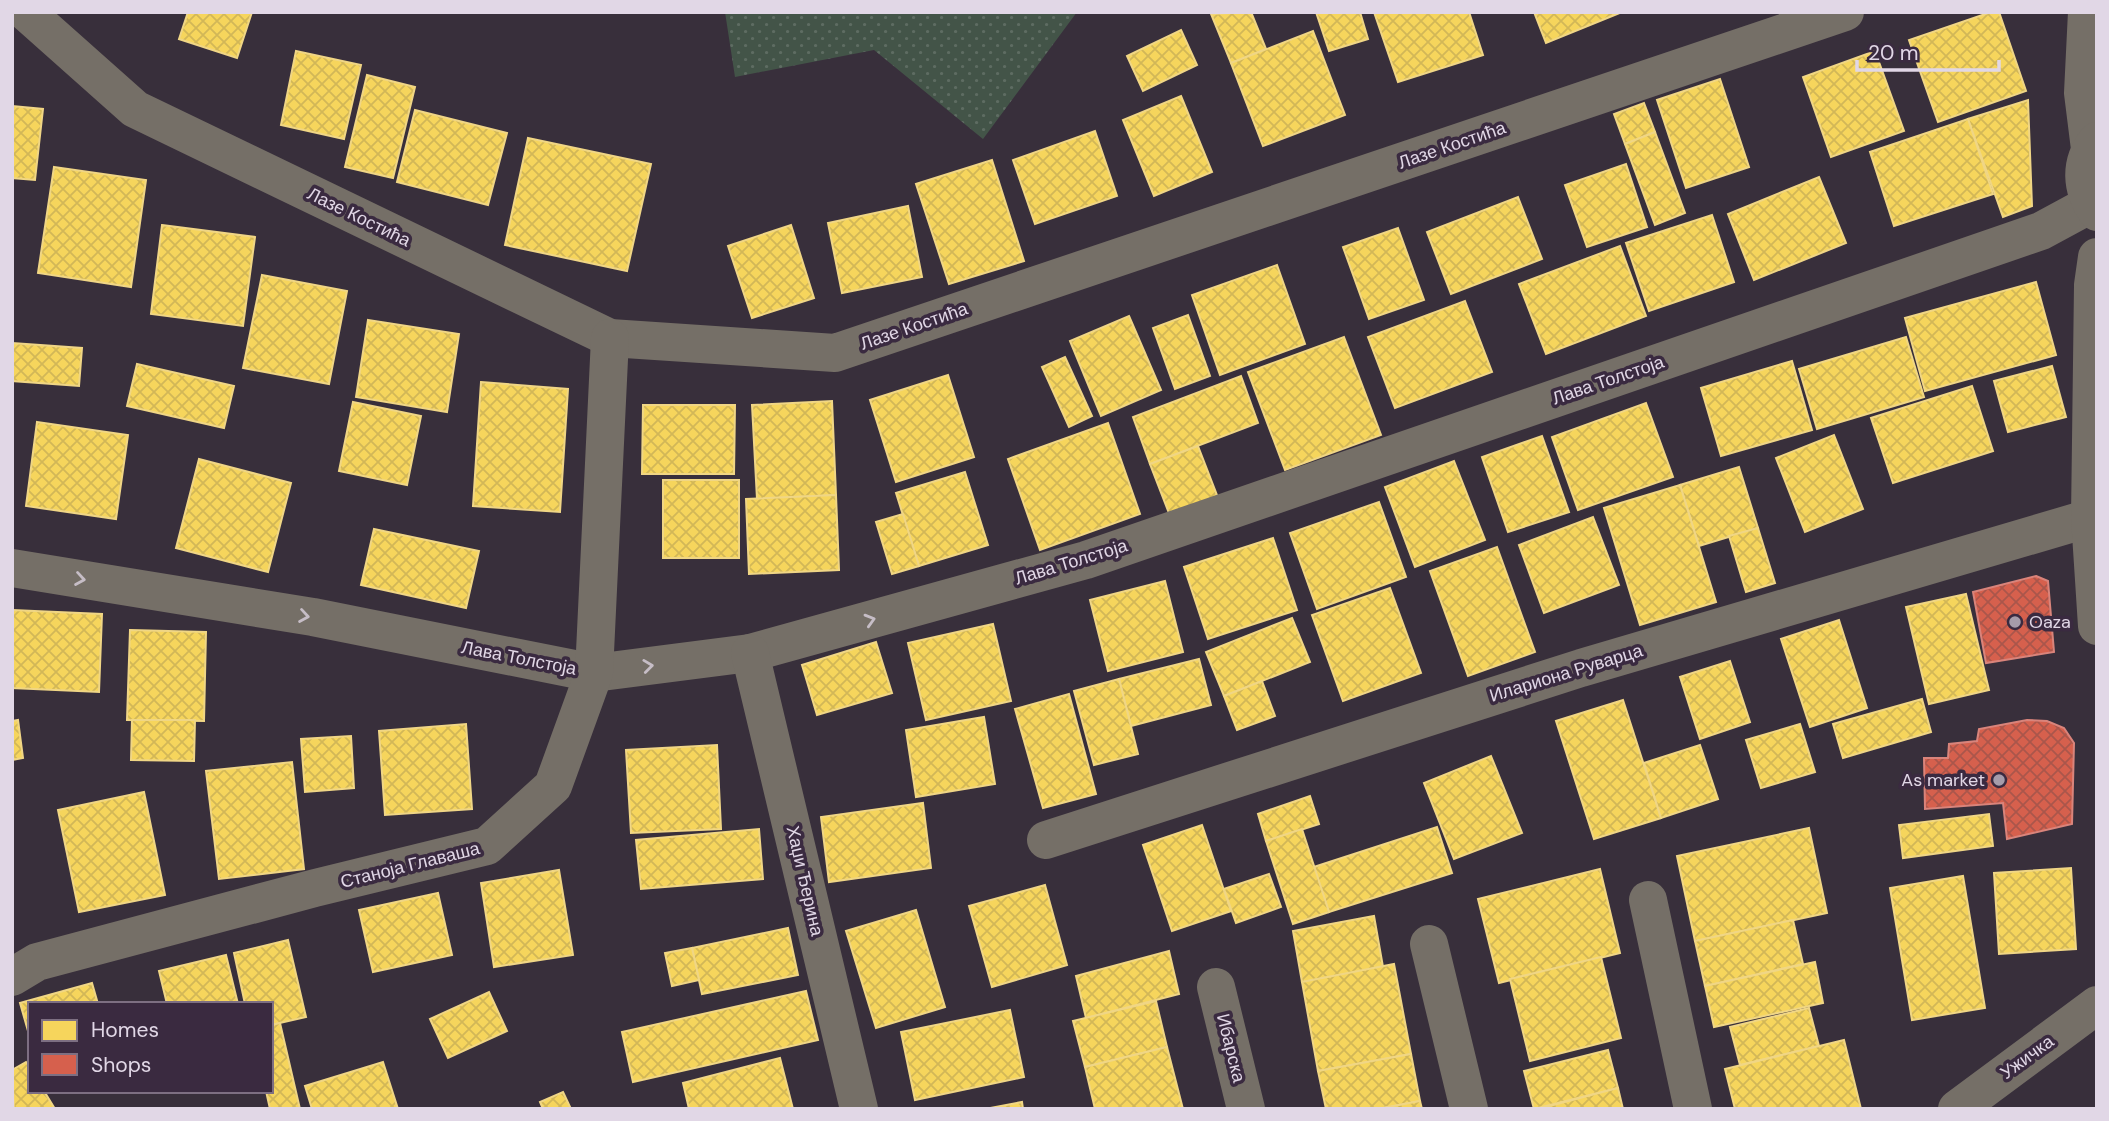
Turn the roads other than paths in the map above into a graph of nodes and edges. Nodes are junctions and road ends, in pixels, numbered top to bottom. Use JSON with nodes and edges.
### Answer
{"nodes":[{"id":1,"x":26,"y":12,"type":"edge"},
{"id":2,"x":1845,"y":12,"type":"edge"},
{"id":3,"x":2090,"y":41,"type":"edge"},
{"id":4,"x":2093,"y":145,"type":"edge"},
{"id":5,"x":2094,"y":208,"type":"edge"},
{"id":6,"x":2097,"y":257,"type":"edge"},
{"id":7,"x":2095,"y":326,"type":"edge"},
{"id":8,"x":610,"y":338,"type":"junction"},
{"id":9,"x":2090,"y":518,"type":"junction"},
{"id":10,"x":12,"y":568,"type":"edge"},
{"id":11,"x":2097,"y":626,"type":"edge"},
{"id":12,"x":750,"y":653,"type":"junction"},
{"id":13,"x":594,"y":673,"type":"junction"},
{"id":14,"x":1046,"y":841,"type":"dead end"},
{"id":15,"x":1648,"y":900,"type":"dead end"},
{"id":16,"x":1429,"y":944,"type":"dead end"},
{"id":17,"x":12,"y":977,"type":"edge"},
{"id":18,"x":1216,"y":987,"type":"dead end"},
{"id":19,"x":2097,"y":1005,"type":"edge"},
{"id":20,"x":859,"y":1109,"type":"edge"},
{"id":21,"x":1246,"y":1109,"type":"edge"},
{"id":22,"x":1469,"y":1109,"type":"edge"},
{"id":23,"x":1693,"y":1109,"type":"edge"},
{"id":24,"x":1957,"y":1109,"type":"edge"}],
"edges":[{"from":1,"to":8,"type":"street","name":"Лазе Костића"},
{"from":2,"to":8,"type":"street","name":"Лазе Костића"},
{"from":3,"to":4,"type":"street"},
{"from":4,"to":5,"type":"street"},
{"from":12,"to":5,"type":"street","name":"Лава Толстоја","one_way":true},
{"from":6,"to":7,"type":"street"},
{"from":7,"to":9,"type":"street"},
{"from":8,"to":13,"type":"street","name":"Станоја Главаша"},
{"from":9,"to":11,"type":"street"},
{"from":9,"to":14,"type":"street","name":"Илариона Руварца"},
{"from":10,"to":13,"type":"street","name":"Лава Толстоја","one_way":true},
{"from":13,"to":12,"type":"street","name":"Лава Толстоја","one_way":true},
{"from":12,"to":20,"type":"street","name":"Хаџи Ђерина"},
{"from":13,"to":17,"type":"street","name":"Станоја Главаша"},
{"from":15,"to":23,"type":"street"},
{"from":16,"to":22,"type":"street"},
{"from":18,"to":21,"type":"street","name":"Ибарска"},
{"from":19,"to":24,"type":"street","name":"Ужичка"}]}
